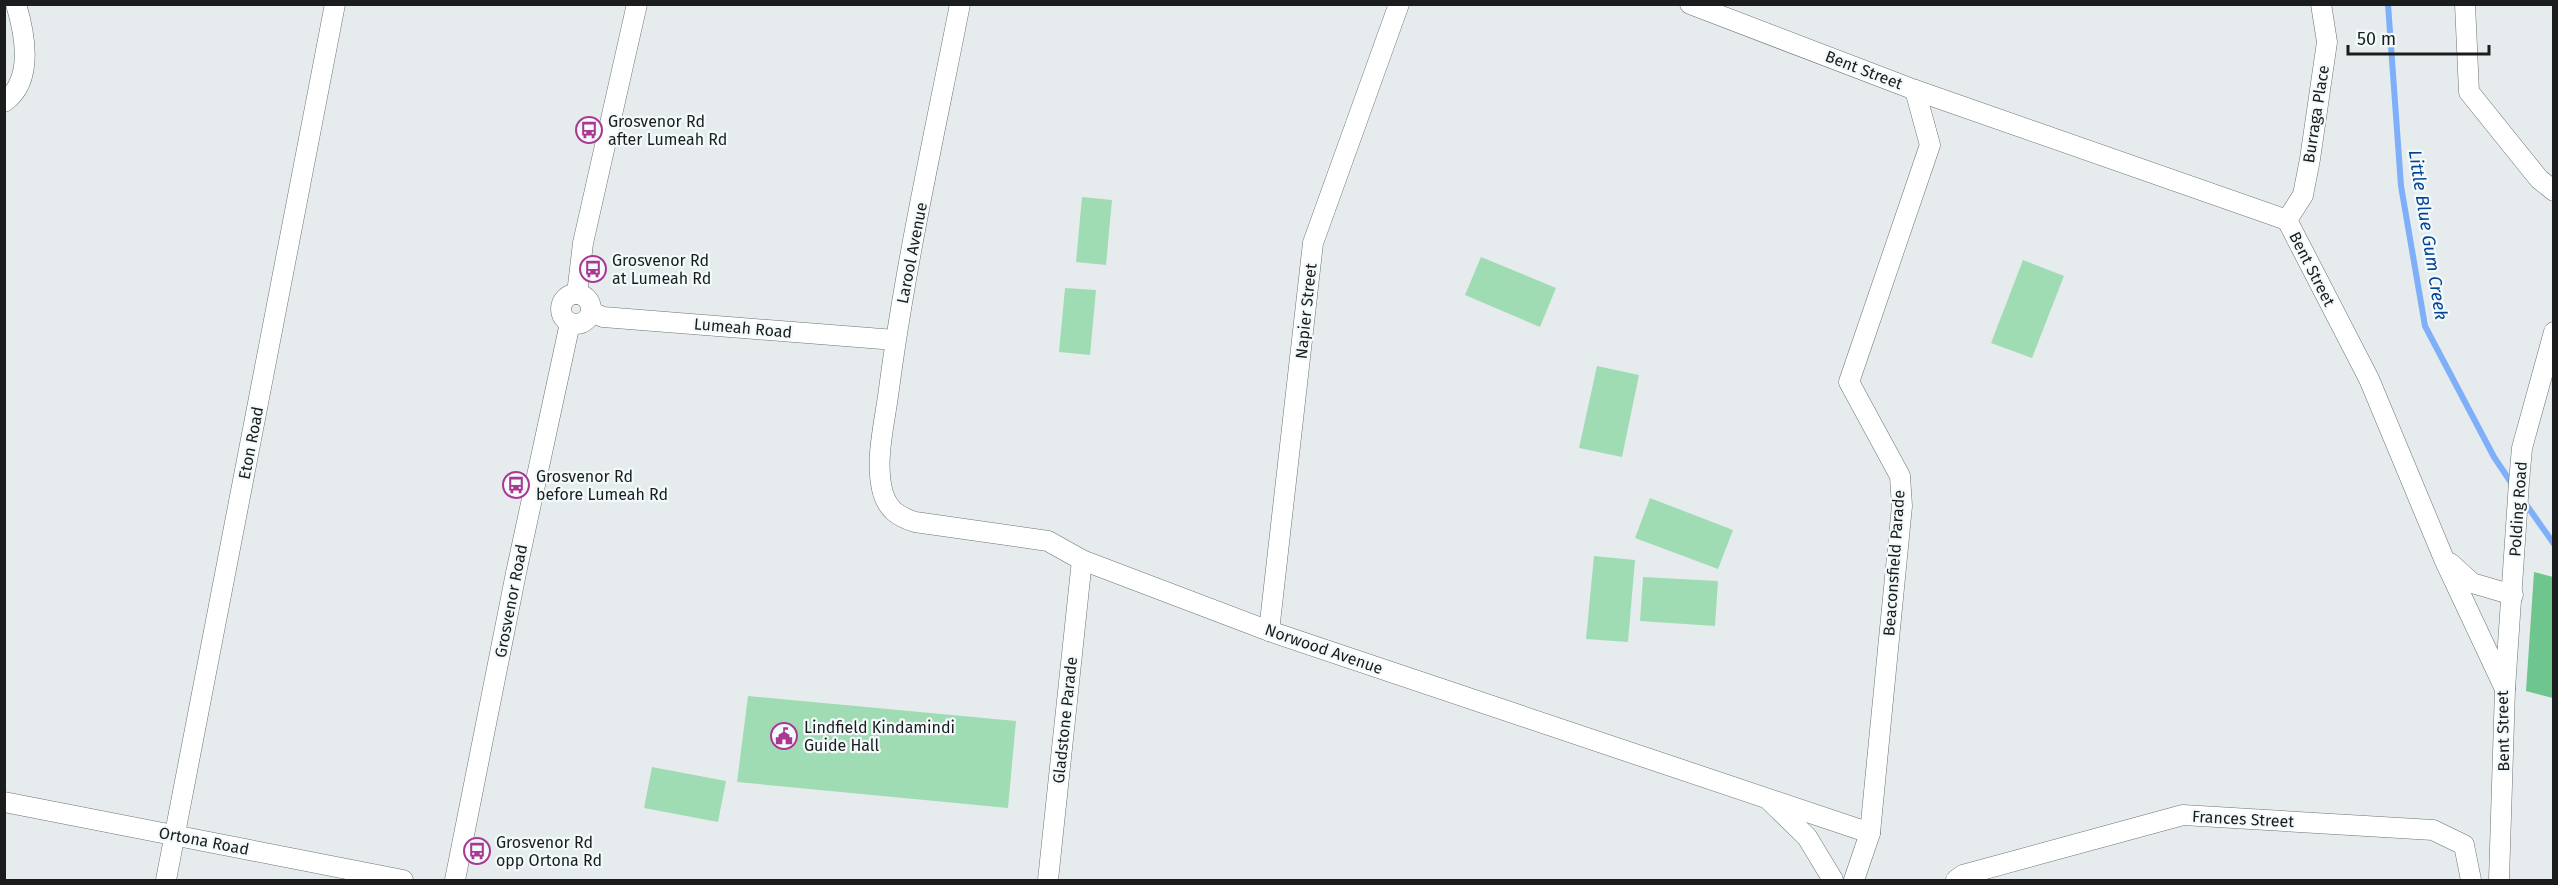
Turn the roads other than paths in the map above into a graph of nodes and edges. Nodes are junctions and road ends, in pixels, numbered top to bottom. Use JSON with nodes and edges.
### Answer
{"nodes":[{"id":1,"x":16,"y":4,"type":"edge"},
{"id":2,"x":335,"y":4,"type":"edge"},
{"id":3,"x":638,"y":4,"type":"edge"},
{"id":4,"x":960,"y":4,"type":"edge"},
{"id":5,"x":1399,"y":4,"type":"edge"},
{"id":6,"x":1690,"y":4,"type":"edge"},
{"id":7,"x":2321,"y":4,"type":"edge"},
{"id":8,"x":2465,"y":4,"type":"edge"},
{"id":9,"x":1915,"y":90,"type":"junction"},
{"id":10,"x":4,"y":102,"type":"edge"},
{"id":11,"x":2553,"y":191,"type":"edge"},
{"id":12,"x":2287,"y":220,"type":"junction"},
{"id":13,"x":577,"y":294,"type":"junction"},
{"id":14,"x":591,"y":312,"type":"junction"},
{"id":15,"x":570,"y":323,"type":"junction"},
{"id":16,"x":2553,"y":332,"type":"edge"},
{"id":17,"x":896,"y":340,"type":"junction"},
{"id":18,"x":887,"y":502,"type":"joint"},
{"id":19,"x":2444,"y":559,"type":"junction"},
{"id":20,"x":1082,"y":560,"type":"junction"},
{"id":21,"x":2513,"y":595,"type":"junction"},
{"id":22,"x":1269,"y":631,"type":"junction"},
{"id":23,"x":2505,"y":690,"type":"junction"},
{"id":24,"x":1767,"y":798,"type":"junction"},
{"id":25,"x":4,"y":802,"type":"edge"},
{"id":26,"x":1870,"y":833,"type":"junction"},
{"id":27,"x":176,"y":835,"type":"junction"},
{"id":28,"x":2471,"y":878,"type":"edge"},
{"id":29,"x":166,"y":880,"type":"edge"},
{"id":30,"x":403,"y":880,"type":"edge"},
{"id":31,"x":455,"y":880,"type":"edge"},
{"id":32,"x":1048,"y":880,"type":"edge"},
{"id":33,"x":1833,"y":880,"type":"edge"},
{"id":34,"x":1854,"y":880,"type":"edge"},
{"id":35,"x":1956,"y":880,"type":"edge"},
{"id":36,"x":2499,"y":880,"type":"edge"}],
"edges":[{"from":1,"to":10,"type":"street"},
{"from":2,"to":27,"type":"street","name":"Eton Road"},
{"from":3,"to":13,"type":"street"},
{"from":4,"to":17,"type":"street","name":"Larool Avenue"},
{"from":5,"to":22,"type":"street","name":"Napier Street"},
{"from":6,"to":9,"type":"street","name":"Bent Street"},
{"from":7,"to":12,"type":"street","name":"Burraga Place"},
{"from":8,"to":11,"type":"street"},
{"from":9,"to":12,"type":"street","name":"Bent Street"},
{"from":9,"to":26,"type":"street","name":"Beaconsfield Parade"},
{"from":12,"to":19,"type":"street","name":"Bent Street"},
{"from":13,"to":14,"type":"street"},
{"from":13,"to":15,"type":"street"},
{"from":14,"to":15,"type":"street"},
{"from":14,"to":17,"type":"street","name":"Lumeah Road"},
{"from":15,"to":31,"type":"street","name":"Grosvenor Road"},
{"from":16,"to":21,"type":"street","name":"Polding Road"},
{"from":17,"to":18,"type":"street","name":"Larool Avenue"},
{"from":18,"to":20,"type":"street","name":"Norwood Avenue"},
{"from":19,"to":21,"type":"street"},
{"from":19,"to":23,"type":"street","name":"Bent Street"},
{"from":20,"to":22,"type":"street","name":"Norwood Avenue"},
{"from":20,"to":32,"type":"street","name":"Gladstone Parade"},
{"from":21,"to":23,"type":"street","name":"Polding Road"},
{"from":22,"to":24,"type":"street","name":"Norwood Avenue"},
{"from":23,"to":36,"type":"street","name":"Bent Street"},
{"from":24,"to":26,"type":"street","name":"Norwood Avenue"},
{"from":24,"to":33,"type":"street","name":"Norwood Avenue"},
{"from":25,"to":27,"type":"street","name":"Ortona Road"},
{"from":26,"to":34,"type":"street","name":"Beaconsfield Parade"},
{"from":27,"to":29,"type":"street","name":"Eton Road"},
{"from":27,"to":30,"type":"street","name":"Ortona Road"},
{"from":28,"to":35,"type":"street","name":"Frances Street"}]}
